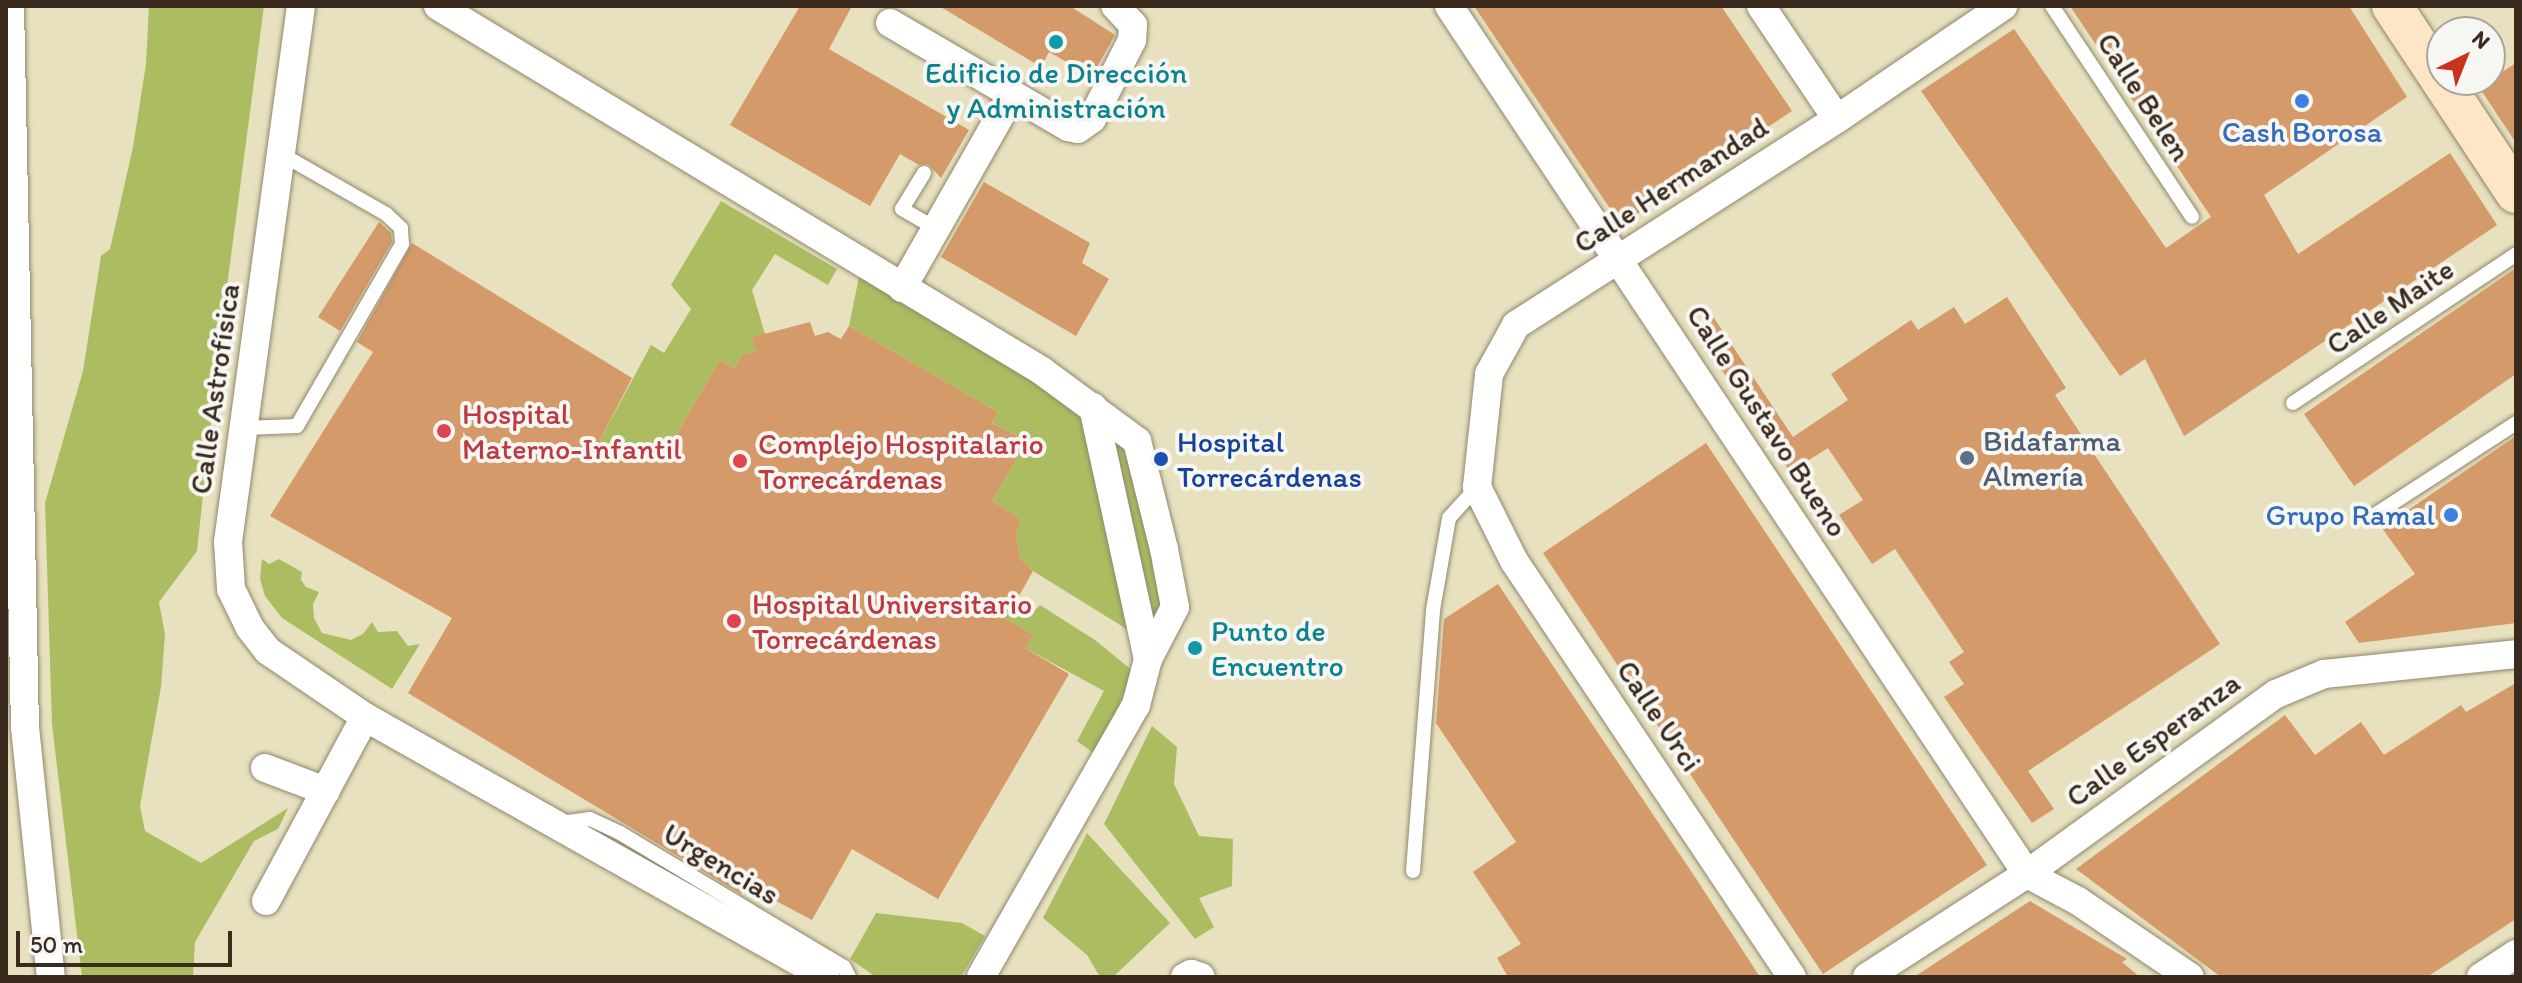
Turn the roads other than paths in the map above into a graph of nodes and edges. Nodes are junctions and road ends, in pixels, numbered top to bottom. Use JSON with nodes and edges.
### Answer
{"nodes":[{"id":1,"x":10,"y":6,"type":"edge"},
{"id":2,"x":438,"y":6,"type":"edge"},
{"id":3,"x":1115,"y":6,"type":"edge"},
{"id":4,"x":1449,"y":6,"type":"edge"},
{"id":5,"x":1761,"y":6,"type":"edge"},
{"id":6,"x":2003,"y":6,"type":"edge"},
{"id":7,"x":2052,"y":6,"type":"edge"},
{"id":8,"x":2392,"y":6,"type":"edge"},
{"id":9,"x":301,"y":7,"type":"edge"},
{"id":10,"x":890,"y":23,"type":"dead end"},
{"id":11,"x":1012,"y":95,"type":"junction"},
{"id":12,"x":1837,"y":119,"type":"junction"},
{"id":13,"x":283,"y":155,"type":"junction"},
{"id":14,"x":924,"y":173,"type":"dead end"},
{"id":15,"x":2515,"y":191,"type":"edge"},
{"id":16,"x":2192,"y":217,"type":"dead end"},
{"id":17,"x":935,"y":228,"type":"junction"},
{"id":18,"x":2516,"y":254,"type":"edge"},
{"id":19,"x":1620,"y":259,"type":"junction"},
{"id":20,"x":902,"y":288,"type":"junction"},
{"id":21,"x":2293,"y":403,"type":"dead end"},
{"id":22,"x":1093,"y":407,"type":"junction"},
{"id":23,"x":2516,"y":423,"type":"edge"},
{"id":24,"x":244,"y":428,"type":"junction"},
{"id":25,"x":1477,"y":487,"type":"junction"},
{"id":26,"x":2376,"y":514,"type":"dead end"},
{"id":27,"x":2516,"y":654,"type":"edge"},
{"id":28,"x":1148,"y":659,"type":"junction"},
{"id":29,"x":365,"y":717,"type":"junction"},
{"id":30,"x":265,"y":768,"type":"dead end"},
{"id":31,"x":326,"y":791,"type":"junction"},
{"id":32,"x":556,"y":824,"type":"junction"},
{"id":33,"x":1413,"y":871,"type":"dead end"},
{"id":34,"x":2027,"y":874,"type":"junction"},
{"id":35,"x":266,"y":901,"type":"dead end"},
{"id":36,"x":2516,"y":954,"type":"edge"},
{"id":37,"x":51,"y":977,"type":"edge"},
{"id":38,"x":826,"y":977,"type":"edge"},
{"id":39,"x":849,"y":977,"type":"edge"},
{"id":40,"x":981,"y":977,"type":"edge"},
{"id":41,"x":1185,"y":977,"type":"edge"},
{"id":42,"x":1201,"y":977,"type":"edge"},
{"id":43,"x":1792,"y":977,"type":"edge"},
{"id":44,"x":1867,"y":977,"type":"edge"},
{"id":45,"x":2190,"y":977,"type":"edge"},
{"id":46,"x":2481,"y":977,"type":"edge"}],
"edges":[{"from":1,"to":37,"type":"street"},
{"from":2,"to":20,"type":"street"},
{"from":3,"to":11,"type":"street"},
{"from":4,"to":19,"type":"street","name":"Calle Gustavo Bueno"},
{"from":5,"to":12,"type":"street"},
{"from":6,"to":12,"type":"street","name":"Calle Hermandad"},
{"from":7,"to":16,"type":"lane","name":"Calle Belen"},
{"from":8,"to":15,"type":"street"},
{"from":9,"to":13,"type":"street","name":"Calle Astrofísica"},
{"from":10,"to":11,"type":"street"},
{"from":11,"to":17,"type":"street"},
{"from":12,"to":19,"type":"street","name":"Calle Hermandad"},
{"from":13,"to":24,"type":"street","name":"Calle Astrofísica"},
{"from":13,"to":24,"type":"lane"},
{"from":14,"to":17,"type":"lane"},
{"from":17,"to":20,"type":"street"},
{"from":18,"to":21,"type":"lane","name":"Calle Maite"},
{"from":19,"to":25,"type":"street","name":"Calle Hermandad"},
{"from":19,"to":34,"type":"street","name":"Calle Gustavo Bueno"},
{"from":20,"to":22,"type":"street"},
{"from":22,"to":28,"type":"street"},
{"from":22,"to":28,"type":"street"},
{"from":23,"to":26,"type":"lane"},
{"from":24,"to":29,"type":"street","name":"Calle Astrofísica"},
{"from":25,"to":33,"type":"lane"},
{"from":25,"to":43,"type":"street","name":"Calle Urci"},
{"from":27,"to":34,"type":"street","name":"Calle Esperanza"},
{"from":28,"to":40,"type":"street"},
{"from":29,"to":31,"type":"street"},
{"from":29,"to":32,"type":"street","name":"Calle Astrofísica"},
{"from":30,"to":31,"type":"street"},
{"from":31,"to":35,"type":"street"},
{"from":32,"to":38,"type":"street","name":"Calle Astrofísica"},
{"from":32,"to":39,"type":"lane","name":"Urgencias"},
{"from":34,"to":44,"type":"street","name":"Calle Esperanza"},
{"from":34,"to":45,"type":"street"},
{"from":36,"to":46,"type":"street"},
{"from":41,"to":42,"type":"street"}]}
